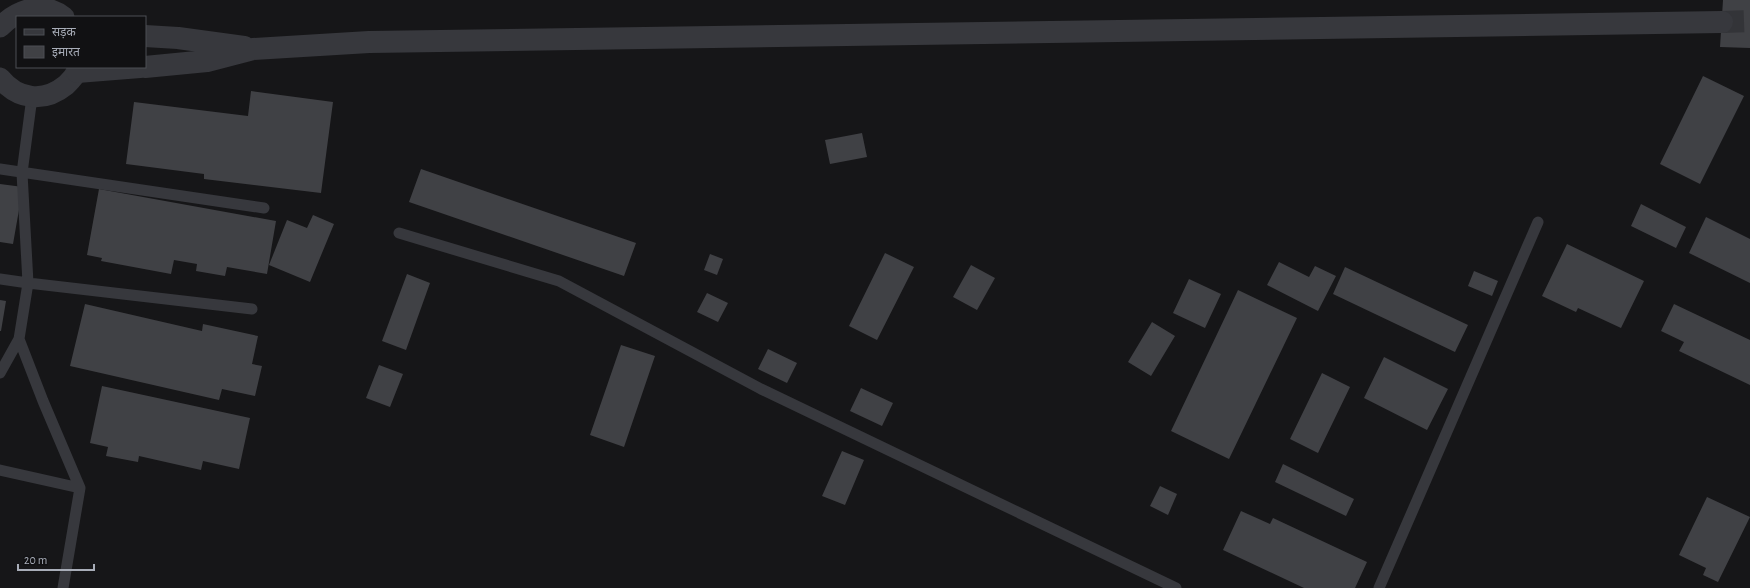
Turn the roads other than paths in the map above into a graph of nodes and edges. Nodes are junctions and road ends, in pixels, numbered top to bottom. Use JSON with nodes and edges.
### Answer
{"nodes":[{"id":1,"x":32,"y":4,"type":"edge"},
{"id":2,"x":62,"y":16,"type":"edge"},
{"id":3,"x":1722,"y":22,"type":"tunnel mouth"},
{"id":4,"x":0,"y":27,"type":"edge"},
{"id":5,"x":146,"y":36,"type":"edge"},
{"id":6,"x":253,"y":49,"type":"junction"},
{"id":7,"x":146,"y":67,"type":"edge"},
{"id":8,"x":109,"y":68,"type":"edge"},
{"id":9,"x":78,"y":69,"type":"edge"},
{"id":10,"x":0,"y":78,"type":"edge"},
{"id":11,"x":32,"y":97,"type":"junction"},
{"id":12,"x":0,"y":169,"type":"edge"},
{"id":13,"x":22,"y":173,"type":"junction"},
{"id":14,"x":264,"y":208,"type":"dead end"},
{"id":15,"x":1538,"y":222,"type":"dead end"},
{"id":16,"x":399,"y":233,"type":"dead end"},
{"id":17,"x":0,"y":278,"type":"edge"},
{"id":18,"x":28,"y":283,"type":"junction"},
{"id":19,"x":252,"y":309,"type":"dead end"},
{"id":20,"x":19,"y":339,"type":"junction"},
{"id":21,"x":0,"y":373,"type":"edge"},
{"id":22,"x":0,"y":470,"type":"edge"},
{"id":23,"x":80,"y":488,"type":"junction"},
{"id":24,"x":63,"y":588,"type":"edge"},
{"id":25,"x":1176,"y":588,"type":"edge"},
{"id":26,"x":1379,"y":588,"type":"edge"}],
"edges":[{"from":1,"to":2,"type":"street"},
{"from":1,"to":4,"type":"street"},
{"from":3,"to":6,"type":"street"},
{"from":5,"to":6,"type":"street"},
{"from":6,"to":7,"type":"street"},
{"from":8,"to":9,"type":"street"},
{"from":9,"to":11,"type":"street"},
{"from":10,"to":11,"type":"street"},
{"from":11,"to":13,"type":"lane"},
{"from":12,"to":13,"type":"lane"},
{"from":13,"to":14,"type":"lane"},
{"from":13,"to":18,"type":"lane"},
{"from":15,"to":26,"type":"lane"},
{"from":16,"to":25,"type":"lane"},
{"from":17,"to":18,"type":"lane"},
{"from":18,"to":19,"type":"lane"},
{"from":18,"to":20,"type":"lane"},
{"from":20,"to":21,"type":"lane"},
{"from":20,"to":23,"type":"lane"},
{"from":22,"to":23,"type":"lane"},
{"from":23,"to":24,"type":"lane"}]}
